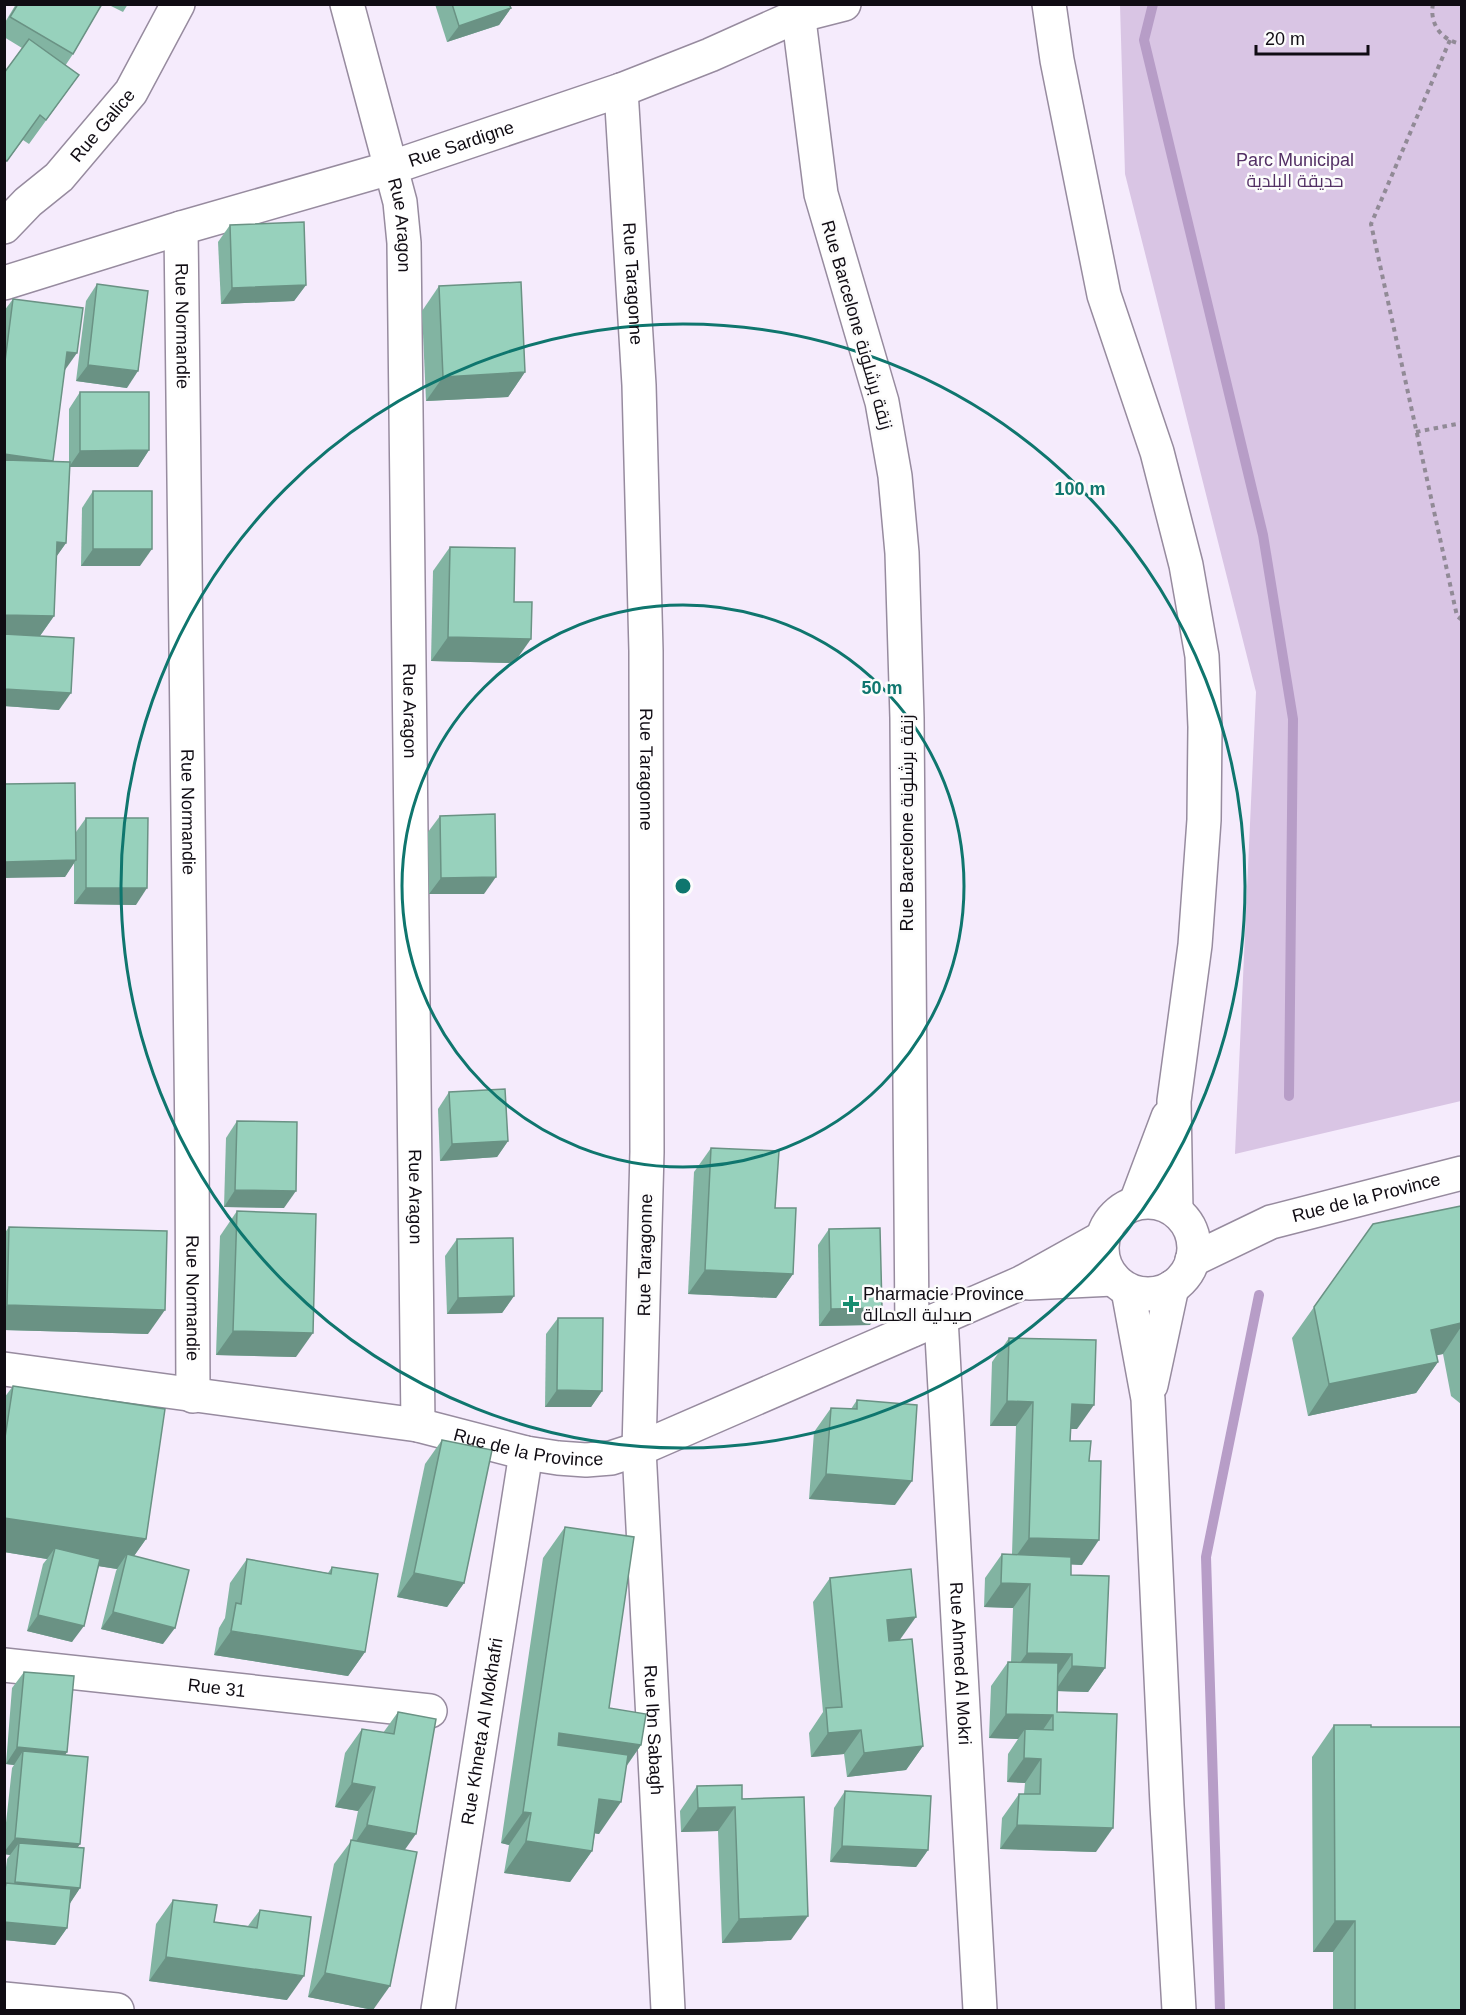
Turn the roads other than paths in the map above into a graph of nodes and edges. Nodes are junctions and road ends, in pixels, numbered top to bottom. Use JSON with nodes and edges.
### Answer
{"nodes":[{"id":1,"x":178,"y":4,"type":"edge"},
{"id":2,"x":347,"y":4,"type":"edge"},
{"id":3,"x":844,"y":4,"type":"edge"},
{"id":4,"x":1048,"y":4,"type":"edge"},
{"id":5,"x":797,"y":10,"type":"edge"},
{"id":6,"x":621,"y":90,"type":"junction"},
{"id":7,"x":390,"y":168,"type":"junction"},
{"id":8,"x":4,"y":227,"type":"edge"},
{"id":9,"x":182,"y":228,"type":"junction"},
{"id":10,"x":4,"y":283,"type":"edge"},
{"id":11,"x":1174,"y":1101,"type":"junction"},
{"id":12,"x":1461,"y":1173,"type":"edge"},
{"id":13,"x":1136,"y":1202,"type":"junction"},
{"id":14,"x":1181,"y":1216,"type":"junction"},
{"id":15,"x":1270,"y":1222,"type":"junction"},
{"id":16,"x":1102,"y":1238,"type":"junction"},
{"id":17,"x":1192,"y":1260,"type":"junction"},
{"id":18,"x":1021,"y":1283,"type":"junction"},
{"id":19,"x":1121,"y":1285,"type":"junction"},
{"id":20,"x":1173,"y":1287,"type":"junction"},
{"id":21,"x":927,"y":1324,"type":"junction"},
{"id":22,"x":4,"y":1369,"type":"edge"},
{"id":23,"x":193,"y":1396,"type":"junction"},
{"id":24,"x":1148,"y":1399,"type":"junction"},
{"id":25,"x":418,"y":1425,"type":"junction"},
{"id":26,"x":639,"y":1449,"type":"junction"},
{"id":27,"x":526,"y":1453,"type":"junction"},
{"id":28,"x":4,"y":1665,"type":"edge"},
{"id":29,"x":430,"y":1711,"type":"dead end"},
{"id":30,"x":4,"y":1999,"type":"edge"},
{"id":31,"x":117,"y":2010,"type":"edge"},
{"id":32,"x":438,"y":2010,"type":"edge"},
{"id":33,"x":668,"y":2010,"type":"edge"},
{"id":34,"x":980,"y":2010,"type":"edge"},
{"id":35,"x":1179,"y":2010,"type":"edge"}],
"edges":[{"from":1,"to":8,"type":"street","name":"Rue Galice"},
{"from":2,"to":7,"type":"street","name":"Rue Aragon"},
{"from":3,"to":5,"type":"street","name":"Rue Sardigne"},
{"from":4,"to":11,"type":"street"},
{"from":5,"to":6,"type":"street","name":"Rue Sardigne"},
{"from":5,"to":21,"type":"street","name":"Rue Barcelone زنقة برشلونة"},
{"from":6,"to":7,"type":"street","name":"Rue Sardigne"},
{"from":6,"to":26,"type":"street","name":"Rue Taragonne"},
{"from":7,"to":9,"type":"street","name":"Rue Sardigne"},
{"from":7,"to":25,"type":"street","name":"Rue Aragon"},
{"from":9,"to":10,"type":"street","name":"Rue Sardigne"},
{"from":9,"to":23,"type":"street","name":"Rue Normandie"},
{"from":11,"to":13,"type":"street"},
{"from":11,"to":14,"type":"street"},
{"from":12,"to":15,"type":"street","name":"Rue de la Province"},
{"from":13,"to":14,"type":"street"},
{"from":13,"to":16,"type":"street"},
{"from":14,"to":15,"type":"street","name":"Rue de la Province"},
{"from":14,"to":17,"type":"street"},
{"from":15,"to":17,"type":"street","name":"Rue de la Province"},
{"from":16,"to":18,"type":"street","name":"Rue de la Province"},
{"from":16,"to":19,"type":"street"},
{"from":17,"to":20,"type":"street"},
{"from":18,"to":19,"type":"street","name":"Rue de la Province"},
{"from":18,"to":21,"type":"street","name":"Rue de la Province"},
{"from":19,"to":20,"type":"street"},
{"from":19,"to":24,"type":"street"},
{"from":20,"to":24,"type":"street"},
{"from":21,"to":26,"type":"street","name":"Rue de la Province"},
{"from":21,"to":34,"type":"street","name":"Rue Ahmed Al Mokri"},
{"from":22,"to":23,"type":"street","name":"Rue de la Province"},
{"from":23,"to":25,"type":"street","name":"Rue de la Province"},
{"from":24,"to":35,"type":"street"},
{"from":25,"to":27,"type":"street","name":"Rue de la Province"},
{"from":26,"to":27,"type":"street","name":"Rue de la Province"},
{"from":26,"to":33,"type":"street","name":"Rue Ibn Sabagh"},
{"from":27,"to":32,"type":"street","name":"Rue Khneta Al Mokhafri"},
{"from":28,"to":29,"type":"street","name":"Rue 31"},
{"from":30,"to":31,"type":"street"}]}
